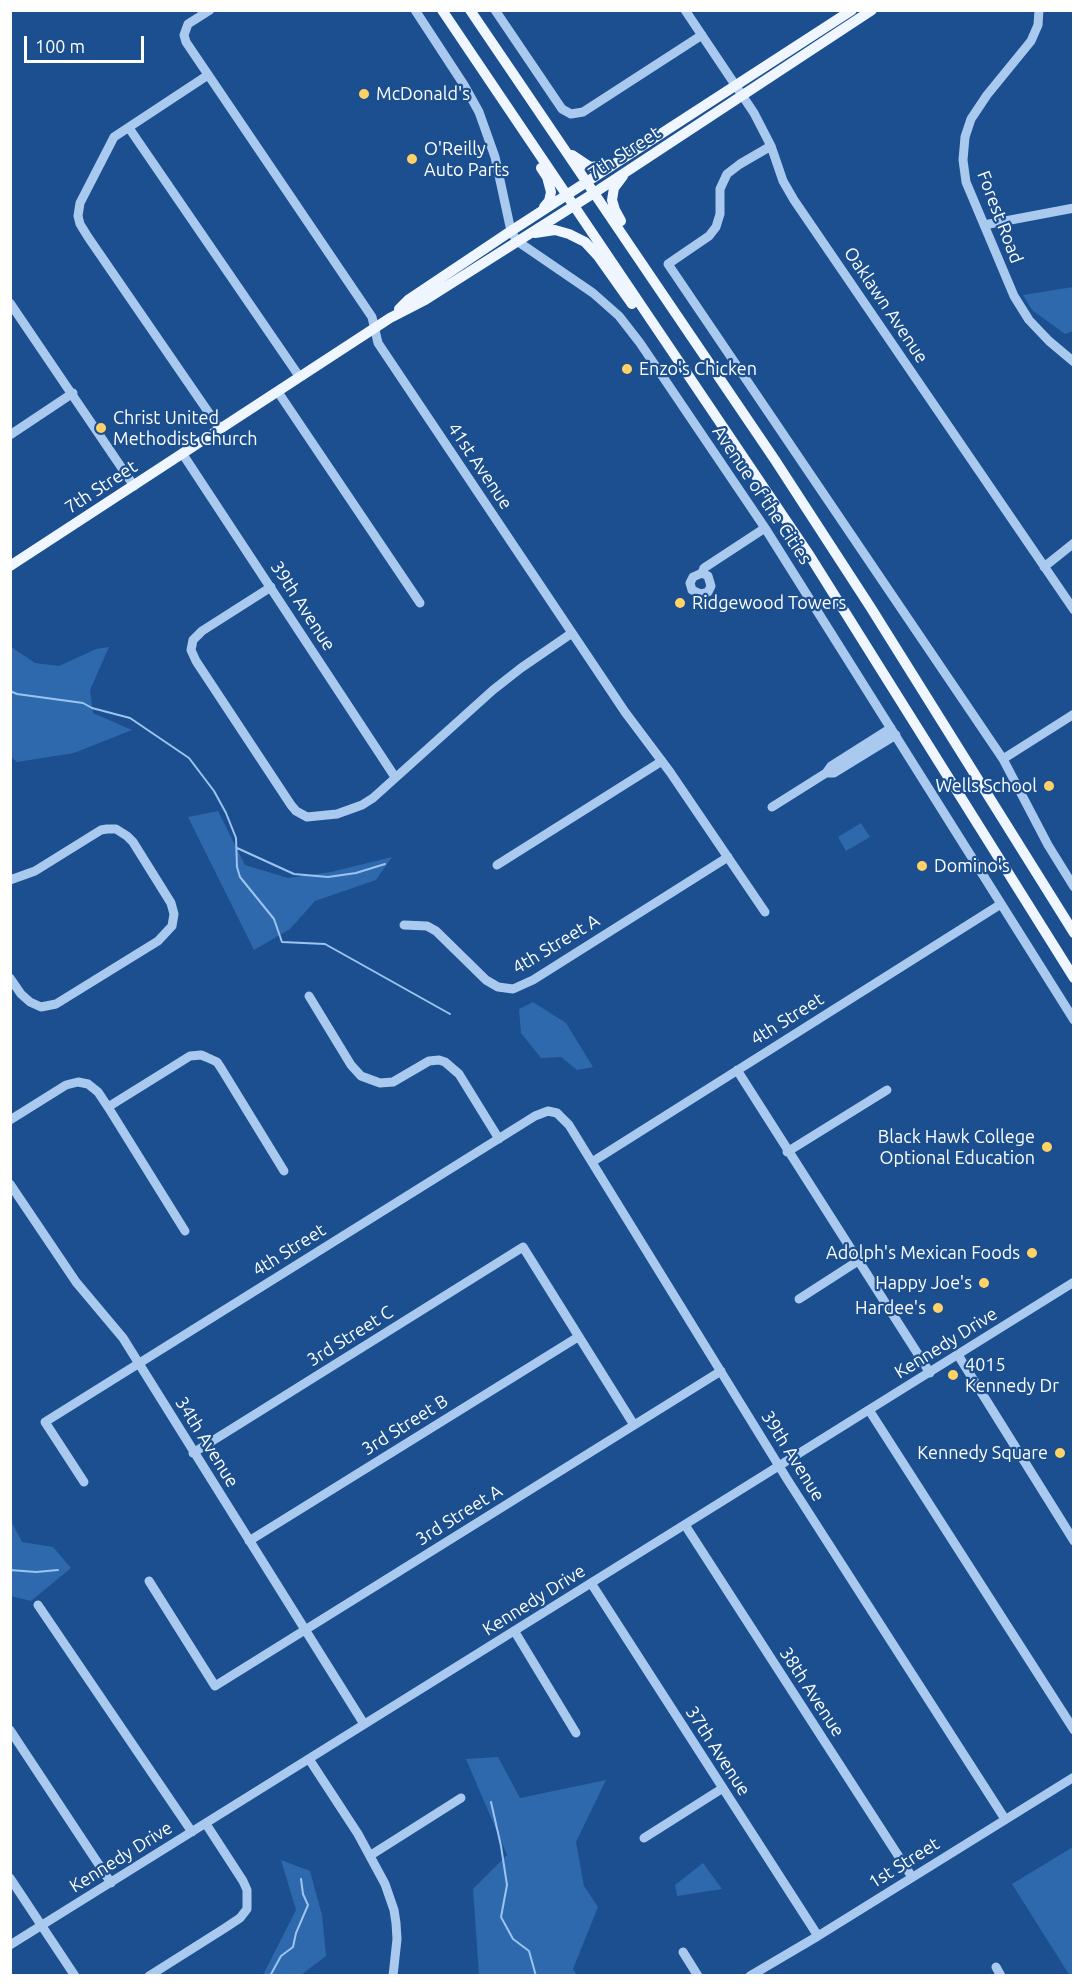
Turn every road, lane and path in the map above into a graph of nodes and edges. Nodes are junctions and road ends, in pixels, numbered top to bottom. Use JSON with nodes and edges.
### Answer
{"nodes":[{"id":1,"x":210,"y":10,"type":"edge"},
{"id":2,"x":415,"y":10,"type":"edge"},
{"id":3,"x":442,"y":10,"type":"edge"},
{"id":4,"x":470,"y":10,"type":"edge"},
{"id":5,"x":495,"y":10,"type":"edge"},
{"id":6,"x":685,"y":10,"type":"edge"},
{"id":7,"x":852,"y":10,"type":"edge"},
{"id":8,"x":872,"y":10,"type":"edge"},
{"id":9,"x":1038,"y":10,"type":"edge"},
{"id":10,"x":702,"y":35,"type":"junction"},
{"id":11,"x":478,"y":65,"type":"junction"},
{"id":12,"x":208,"y":75,"type":"junction"},
{"id":13,"x":739,"y":91,"type":"junction"},
{"id":14,"x":129,"y":128,"type":"junction"},
{"id":15,"x":561,"y":143,"type":"junction"},
{"id":16,"x":771,"y":146,"type":"junction"},
{"id":17,"x":638,"y":149,"type":"junction"},
{"id":18,"x":627,"y":171,"type":"junction"},
{"id":19,"x":587,"y":183,"type":"junction"},
{"id":20,"x":594,"y":193,"type":"junction"},
{"id":21,"x":567,"y":195,"type":"junction"},
{"id":22,"x":574,"y":205,"type":"junction"},
{"id":23,"x":1074,"y":208,"type":"edge"},
{"id":24,"x":537,"y":215,"type":"junction"},
{"id":25,"x":984,"y":225,"type":"junction"},
{"id":26,"x":518,"y":236,"type":"junction"},
{"id":27,"x":10,"y":303,"type":"edge"},
{"id":28,"x":676,"y":314,"type":"junction"},
{"id":29,"x":375,"y":328,"type":"junction"},
{"id":30,"x":1074,"y":362,"type":"edge"},
{"id":31,"x":299,"y":376,"type":"junction"},
{"id":32,"x":693,"y":381,"type":"junction"},
{"id":33,"x":278,"y":392,"type":"junction"},
{"id":34,"x":73,"y":393,"type":"junction"},
{"id":35,"x":220,"y":429,"type":"junction"},
{"id":36,"x":10,"y":435,"type":"edge"},
{"id":37,"x":182,"y":453,"type":"junction"},
{"id":38,"x":134,"y":486,"type":"junction"},
{"id":39,"x":765,"y":528,"type":"junction"},
{"id":40,"x":1074,"y":543,"type":"edge"},
{"id":41,"x":10,"y":566,"type":"edge"},
{"id":42,"x":1044,"y":567,"type":"junction"},
{"id":43,"x":702,"y":573,"type":"dead end"},
{"id":44,"x":271,"y":587,"type":"junction"},
{"id":45,"x":420,"y":603,"type":"dead end"},
{"id":46,"x":1074,"y":610,"type":"edge"},
{"id":47,"x":572,"y":633,"type":"junction"},
{"id":48,"x":1074,"y":714,"type":"edge"},
{"id":49,"x":893,"y":732,"type":"junction"},
{"id":50,"x":1003,"y":759,"type":"junction"},
{"id":51,"x":662,"y":761,"type":"junction"},
{"id":52,"x":395,"y":777,"type":"junction"},
{"id":53,"x":772,"y":807,"type":"dead end"},
{"id":54,"x":728,"y":857,"type":"junction"},
{"id":55,"x":497,"y":865,"type":"dead end"},
{"id":56,"x":10,"y":880,"type":"edge"},
{"id":57,"x":1074,"y":887,"type":"edge"},
{"id":58,"x":1001,"y":904,"type":"junction"},
{"id":59,"x":765,"y":912,"type":"dead end"},
{"id":60,"x":404,"y":925,"type":"dead end"},
{"id":61,"x":1074,"y":933,"type":"edge"},
{"id":62,"x":10,"y":978,"type":"edge"},
{"id":63,"x":1074,"y":978,"type":"edge"},
{"id":64,"x":309,"y":996,"type":"dead end"},
{"id":65,"x":1074,"y":1020,"type":"edge"},
{"id":66,"x":737,"y":1070,"type":"junction"},
{"id":67,"x":887,"y":1090,"type":"dead end"},
{"id":68,"x":108,"y":1107,"type":"junction"},
{"id":69,"x":553,"y":1112,"type":"joint"},
{"id":70,"x":10,"y":1120,"type":"edge"},
{"id":71,"x":499,"y":1139,"type":"junction"},
{"id":72,"x":788,"y":1152,"type":"junction"},
{"id":73,"x":592,"y":1162,"type":"junction"},
{"id":74,"x":284,"y":1171,"type":"dead end"},
{"id":75,"x":10,"y":1184,"type":"edge"},
{"id":76,"x":185,"y":1231,"type":"dead end"},
{"id":77,"x":858,"y":1262,"type":"junction"},
{"id":78,"x":1074,"y":1282,"type":"edge"},
{"id":79,"x":799,"y":1299,"type":"dead end"},
{"id":80,"x":578,"y":1337,"type":"junction"},
{"id":81,"x":958,"y":1355,"type":"junction"},
{"id":82,"x":139,"y":1363,"type":"junction"},
{"id":83,"x":721,"y":1371,"type":"junction"},
{"id":84,"x":930,"y":1372,"type":"junction"},
{"id":85,"x":869,"y":1410,"type":"junction"},
{"id":86,"x":634,"y":1425,"type":"junction"},
{"id":87,"x":194,"y":1453,"type":"junction"},
{"id":88,"x":780,"y":1466,"type":"junction"},
{"id":89,"x":84,"y":1482,"type":"dead end"},
{"id":90,"x":685,"y":1525,"type":"junction"},
{"id":91,"x":249,"y":1541,"type":"junction"},
{"id":92,"x":1074,"y":1541,"type":"edge"},
{"id":93,"x":150,"y":1581,"type":"dead end"},
{"id":94,"x":591,"y":1583,"type":"junction"},
{"id":95,"x":38,"y":1605,"type":"dead end"},
{"id":96,"x":306,"y":1630,"type":"junction"},
{"id":97,"x":514,"y":1632,"type":"junction"},
{"id":98,"x":364,"y":1724,"type":"junction"},
{"id":99,"x":10,"y":1730,"type":"edge"},
{"id":100,"x":1074,"y":1730,"type":"edge"},
{"id":101,"x":576,"y":1733,"type":"dead end"},
{"id":102,"x":309,"y":1759,"type":"junction"},
{"id":103,"x":1074,"y":1777,"type":"edge"},
{"id":104,"x":723,"y":1788,"type":"junction"},
{"id":105,"x":461,"y":1798,"type":"dead end"},
{"id":106,"x":1005,"y":1819,"type":"junction"},
{"id":107,"x":206,"y":1824,"type":"junction"},
{"id":108,"x":192,"y":1832,"type":"junction"},
{"id":109,"x":644,"y":1838,"type":"dead end"},
{"id":110,"x":371,"y":1855,"type":"junction"},
{"id":111,"x":912,"y":1877,"type":"junction"},
{"id":112,"x":10,"y":1878,"type":"edge"},
{"id":113,"x":111,"y":1883,"type":"junction"},
{"id":114,"x":42,"y":1925,"type":"junction"},
{"id":115,"x":818,"y":1936,"type":"junction"},
{"id":116,"x":10,"y":1945,"type":"edge"},
{"id":117,"x":682,"y":1952,"type":"dead end"},
{"id":118,"x":75,"y":1976,"type":"edge"},
{"id":119,"x":149,"y":1976,"type":"edge"},
{"id":120,"x":393,"y":1976,"type":"edge"},
{"id":121,"x":698,"y":1976,"type":"edge"},
{"id":122,"x":750,"y":1976,"type":"edge"}],
"edges":[{"from":1,"to":12,"type":"street","name":"41st Avenue"},
{"from":2,"to":26,"type":"street"},
{"from":3,"to":11,"type":"main road","name":"Avenue of the Cities"},
{"from":4,"to":15,"type":"main road","name":"Avenue of the Cities"},
{"from":5,"to":10,"type":"street"},
{"from":6,"to":10,"type":"street","name":"Oaklawn Avenue"},
{"from":7,"to":13,"type":"main road","name":"7th Street"},
{"from":8,"to":13,"type":"main road","name":"7th Street"},
{"from":9,"to":25,"type":"street","name":"Forest Road"},
{"from":10,"to":13,"type":"street","name":"Oaklawn Avenue"},
{"from":11,"to":21,"type":"main road","name":"Avenue of the Cities"},
{"from":11,"to":24,"type":"main road"},
{"from":12,"to":14,"type":"street"},
{"from":12,"to":29,"type":"street","name":"41st Avenue"},
{"from":13,"to":16,"type":"street","name":"Oaklawn Avenue"},
{"from":13,"to":17,"type":"main road","name":"7th Street"},
{"from":13,"to":18,"type":"main road","name":"7th Street"},
{"from":14,"to":31,"type":"street"},
{"from":14,"to":35,"type":"street"},
{"from":15,"to":17,"type":"main road"},
{"from":15,"to":19,"type":"main road","name":"Avenue of the Cities"},
{"from":16,"to":42,"type":"street","name":"Oaklawn Avenue"},
{"from":16,"to":50,"type":"street"},
{"from":17,"to":19,"type":"main road","name":"7th Street"},
{"from":18,"to":20,"type":"main road","name":"7th Street"},
{"from":18,"to":28,"type":"main road"},
{"from":19,"to":20,"type":"main road","name":"Avenue of the Cities"},
{"from":19,"to":21,"type":"main road","name":"7th Street"},
{"from":20,"to":22,"type":"main road","name":"7th Street"},
{"from":20,"to":28,"type":"main road","name":"Avenue of the Cities"},
{"from":21,"to":22,"type":"main road","name":"Avenue of the Cities"},
{"from":21,"to":24,"type":"main road","name":"7th Street"},
{"from":22,"to":26,"type":"main road","name":"7th Street"},
{"from":22,"to":32,"type":"main road","name":"Avenue of the Cities"},
{"from":23,"to":25,"type":"street"},
{"from":24,"to":26,"type":"main road","name":"7th Street"},
{"from":25,"to":30,"type":"street","name":"Forest Road"},
{"from":26,"to":29,"type":"main road","name":"7th Street"},
{"from":26,"to":32,"type":"main road"},
{"from":26,"to":39,"type":"street","name":"Avenue of the Cities"},
{"from":27,"to":34,"type":"street"},
{"from":28,"to":61,"type":"main road","name":"Avenue of the Cities"},
{"from":29,"to":31,"type":"main road","name":"7th Street"},
{"from":29,"to":47,"type":"street","name":"41st Avenue"},
{"from":31,"to":33,"type":"main road","name":"7th Street"},
{"from":32,"to":63,"type":"main road","name":"Avenue of the Cities"},
{"from":33,"to":35,"type":"main road","name":"7th Street"},
{"from":33,"to":45,"type":"street"},
{"from":34,"to":36,"type":"street"},
{"from":34,"to":38,"type":"street"},
{"from":35,"to":37,"type":"main road","name":"7th Street"},
{"from":37,"to":38,"type":"main road","name":"7th Street"},
{"from":37,"to":44,"type":"street","name":"39th Avenue"},
{"from":38,"to":41,"type":"main road","name":"7th Street"},
{"from":39,"to":43,"type":"street"},
{"from":39,"to":49,"type":"street","name":"Avenue of the Cities"},
{"from":40,"to":42,"type":"street"},
{"from":42,"to":46,"type":"street","name":"Oaklawn Avenue"},
{"from":44,"to":52,"type":"street","name":"39th Avenue"},
{"from":44,"to":52,"type":"street"},
{"from":47,"to":51,"type":"street","name":"41st Avenue"},
{"from":47,"to":52,"type":"street"},
{"from":48,"to":50,"type":"street"},
{"from":49,"to":53,"type":"street"},
{"from":49,"to":58,"type":"street","name":"Avenue of the Cities"},
{"from":50,"to":57,"type":"street"},
{"from":51,"to":54,"type":"street","name":"41st Avenue"},
{"from":51,"to":55,"type":"street"},
{"from":54,"to":59,"type":"street","name":"41st Avenue"},
{"from":54,"to":60,"type":"street","name":"4th Street A"},
{"from":56,"to":62,"type":"street"},
{"from":58,"to":65,"type":"street","name":"Avenue of the Cities"},
{"from":58,"to":66,"type":"street","name":"4th Street"},
{"from":64,"to":71,"type":"street"},
{"from":66,"to":72,"type":"street"},
{"from":66,"to":73,"type":"street","name":"4th Street"},
{"from":67,"to":72,"type":"street"},
{"from":68,"to":70,"type":"street"},
{"from":68,"to":74,"type":"street"},
{"from":68,"to":76,"type":"street"},
{"from":69,"to":71,"type":"street","name":"4th Street"},
{"from":69,"to":73,"type":"street","name":"39th Avenue"},
{"from":71,"to":82,"type":"street","name":"4th Street"},
{"from":72,"to":77,"type":"street"},
{"from":73,"to":83,"type":"street","name":"39th Avenue"},
{"from":75,"to":82,"type":"street","name":"34th Avenue"},
{"from":77,"to":79,"type":"street"},
{"from":77,"to":84,"type":"street"},
{"from":78,"to":81,"type":"street","name":"Kennedy Drive"},
{"from":80,"to":86,"type":"street"},
{"from":80,"to":87,"type":"street","name":"3rd Street C"},
{"from":80,"to":91,"type":"street","name":"3rd Street B"},
{"from":81,"to":84,"type":"street","name":"Kennedy Drive"},
{"from":81,"to":92,"type":"street"},
{"from":82,"to":87,"type":"street","name":"34th Avenue"},
{"from":82,"to":89,"type":"street","name":"4th Street"},
{"from":83,"to":86,"type":"street","name":"3rd Street A"},
{"from":83,"to":88,"type":"street","name":"39th Avenue"},
{"from":84,"to":85,"type":"street","name":"Kennedy Drive"},
{"from":85,"to":88,"type":"street","name":"Kennedy Drive"},
{"from":85,"to":100,"type":"street"},
{"from":86,"to":96,"type":"street","name":"3rd Street A"},
{"from":87,"to":91,"type":"street","name":"34th Avenue"},
{"from":88,"to":90,"type":"street","name":"Kennedy Drive"},
{"from":88,"to":106,"type":"street","name":"39th Avenue"},
{"from":90,"to":94,"type":"street","name":"Kennedy Drive"},
{"from":90,"to":111,"type":"street","name":"38th Avenue"},
{"from":91,"to":96,"type":"street","name":"34th Avenue"},
{"from":93,"to":96,"type":"street","name":"3rd Street A"},
{"from":94,"to":97,"type":"street","name":"Kennedy Drive"},
{"from":94,"to":104,"type":"street","name":"37th Avenue"},
{"from":95,"to":108,"type":"street"},
{"from":96,"to":98,"type":"street","name":"34th Avenue"},
{"from":97,"to":98,"type":"street","name":"Kennedy Drive"},
{"from":97,"to":101,"type":"street"},
{"from":98,"to":102,"type":"street","name":"Kennedy Drive"},
{"from":99,"to":113,"type":"street"},
{"from":102,"to":107,"type":"street","name":"Kennedy Drive"},
{"from":102,"to":110,"type":"street"},
{"from":103,"to":106,"type":"street","name":"1st Street"},
{"from":104,"to":109,"type":"street"},
{"from":104,"to":115,"type":"street","name":"37th Avenue"},
{"from":105,"to":110,"type":"street"},
{"from":106,"to":111,"type":"street","name":"1st Street"},
{"from":107,"to":108,"type":"street","name":"Kennedy Drive"},
{"from":107,"to":119,"type":"street"},
{"from":108,"to":113,"type":"street","name":"Kennedy Drive"},
{"from":110,"to":120,"type":"street"},
{"from":111,"to":115,"type":"street","name":"1st Street"},
{"from":112,"to":114,"type":"street"},
{"from":113,"to":114,"type":"street","name":"Kennedy Drive"},
{"from":114,"to":116,"type":"street","name":"Kennedy Drive"},
{"from":114,"to":118,"type":"street"},
{"from":115,"to":122,"type":"street","name":"1st Street"},
{"from":117,"to":121,"type":"street"}]}
